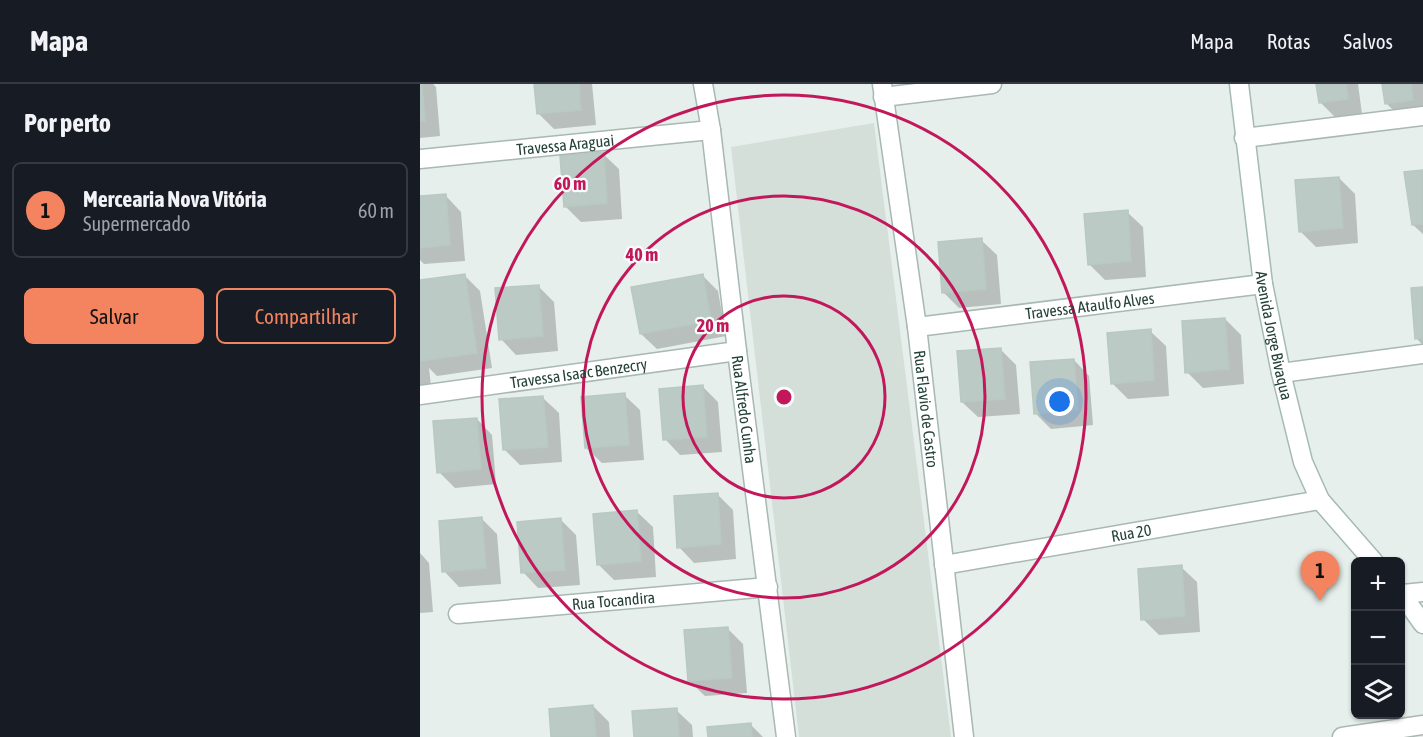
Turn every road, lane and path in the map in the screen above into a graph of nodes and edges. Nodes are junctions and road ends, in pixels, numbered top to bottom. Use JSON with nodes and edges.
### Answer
{"nodes":[{"id":1,"x":703,"y":84,"type":"edge"},
{"id":2,"x":992,"y":84,"type":"edge"},
{"id":3,"x":1239,"y":84,"type":"edge"},
{"id":4,"x":882,"y":90,"type":"edge"},
{"id":5,"x":1423,"y":116,"type":"edge"},
{"id":6,"x":711,"y":130,"type":"junction"},
{"id":7,"x":1244,"y":138,"type":"junction"},
{"id":8,"x":420,"y":159,"type":"edge"},
{"id":9,"x":1263,"y":284,"type":"junction"},
{"id":10,"x":917,"y":327,"type":"junction"},
{"id":11,"x":736,"y":351,"type":"junction"},
{"id":12,"x":1423,"y":354,"type":"edge"},
{"id":13,"x":1281,"y":373,"type":"junction"},
{"id":14,"x":420,"y":395,"type":"edge"},
{"id":15,"x":1320,"y":500,"type":"junction"},
{"id":16,"x":1370,"y":557,"type":"edge"},
{"id":17,"x":945,"y":565,"type":"junction"},
{"id":18,"x":768,"y":587,"type":"junction"},
{"id":19,"x":1423,"y":592,"type":"edge"},
{"id":20,"x":1405,"y":593,"type":"edge"},
{"id":21,"x":1405,"y":597,"type":"edge"},
{"id":22,"x":458,"y":614,"type":"dead end"},
{"id":23,"x":1423,"y":624,"type":"edge"},
{"id":24,"x":1423,"y":725,"type":"edge"},
{"id":25,"x":786,"y":737,"type":"edge"},
{"id":26,"x":964,"y":737,"type":"edge"},
{"id":27,"x":1342,"y":737,"type":"edge"}],
"edges":[{"from":1,"to":6,"type":"street","name":"Rua Alfredo Cunha"},
{"from":2,"to":4,"type":"street"},
{"from":3,"to":7,"type":"street","name":"Avenida Jorge Bivaqua"},
{"from":4,"to":10,"type":"street","name":"Rua Flavio de Castro"},
{"from":5,"to":7,"type":"street"},
{"from":6,"to":8,"type":"street","name":"Travessa Araguai"},
{"from":6,"to":11,"type":"street","name":"Rua Alfredo Cunha"},
{"from":7,"to":9,"type":"street","name":"Avenida Jorge Bivaqua"},
{"from":9,"to":10,"type":"street","name":"Travessa Ataulfo Alves"},
{"from":9,"to":13,"type":"street","name":"Avenida Jorge Bivaqua"},
{"from":10,"to":17,"type":"street","name":"Rua Flavio de Castro"},
{"from":11,"to":14,"type":"street","name":"Travessa Isaac Benzecry"},
{"from":11,"to":18,"type":"street","name":"Rua Alfredo Cunha"},
{"from":12,"to":13,"type":"street"},
{"from":13,"to":15,"type":"street","name":"Avenida Jorge Bivaqua"},
{"from":15,"to":16,"type":"street","name":"Avenida Jorge Bivaqua"},
{"from":15,"to":17,"type":"street","name":"Rua 20"},
{"from":17,"to":26,"type":"street","name":"Rua Flavio de Castro"},
{"from":18,"to":22,"type":"street","name":"Rua Tocandira"},
{"from":18,"to":25,"type":"street","name":"Rua Alfredo Cunha"},
{"from":19,"to":20,"type":"street"},
{"from":21,"to":23,"type":"street"},
{"from":24,"to":27,"type":"street"}]}
